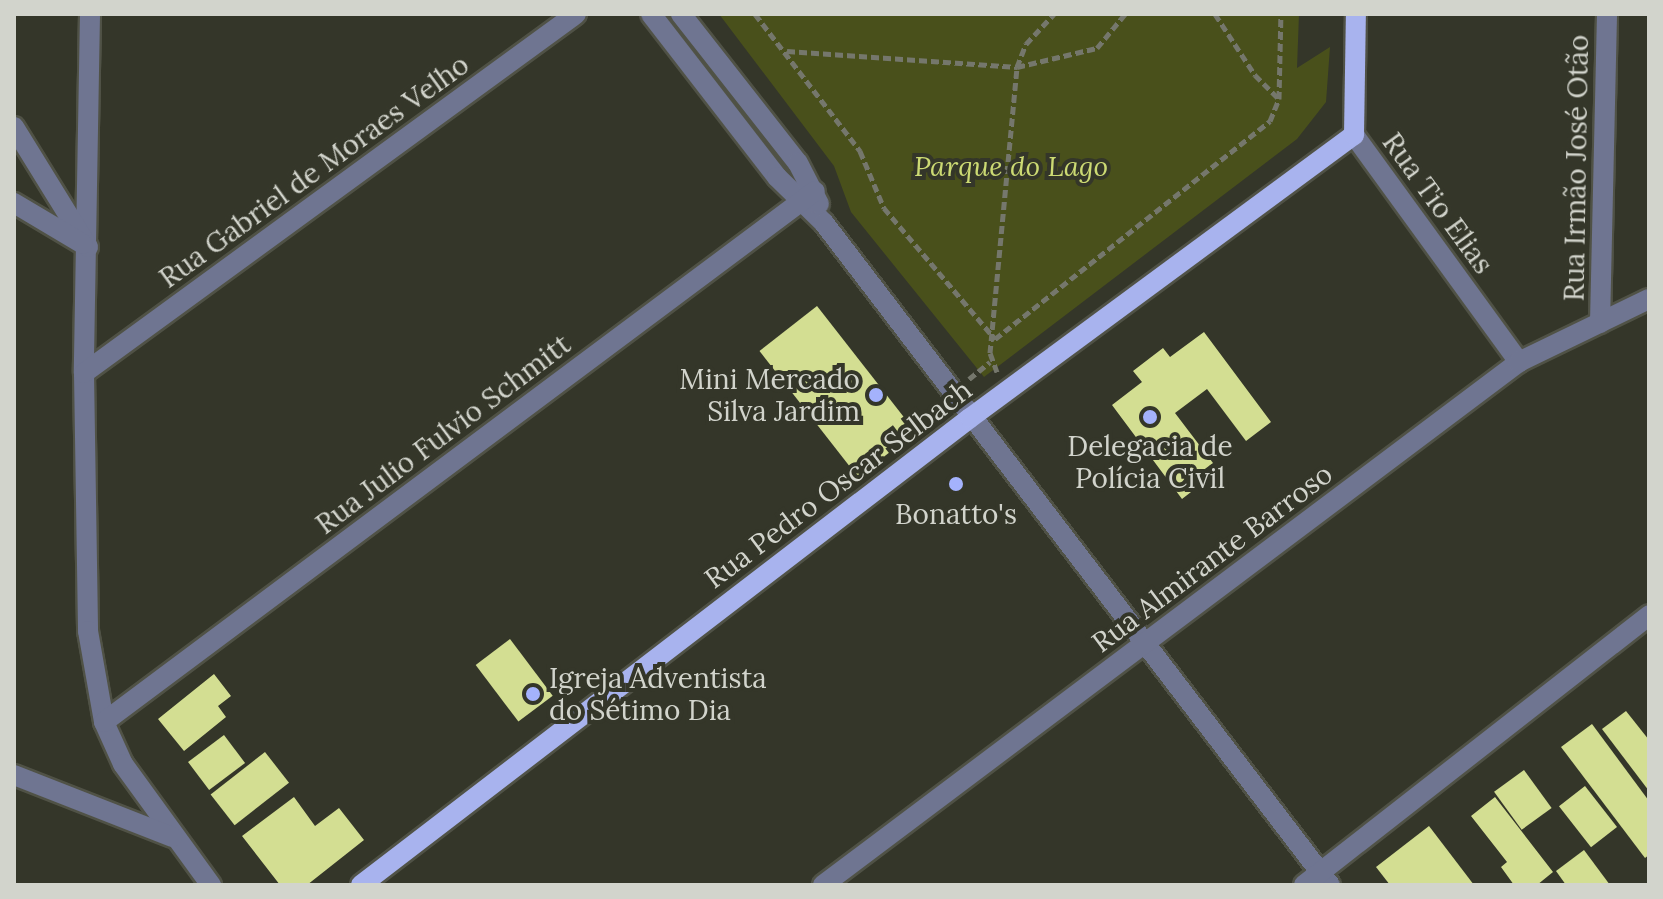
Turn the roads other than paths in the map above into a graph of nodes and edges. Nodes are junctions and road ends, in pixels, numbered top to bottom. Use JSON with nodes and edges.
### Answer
{"nodes":[{"id":1,"x":90,"y":14,"type":"edge"},
{"id":2,"x":576,"y":14,"type":"edge"},
{"id":3,"x":651,"y":14,"type":"edge"},
{"id":4,"x":681,"y":14,"type":"edge"},
{"id":5,"x":1356,"y":14,"type":"edge"},
{"id":6,"x":1607,"y":14,"type":"edge"},
{"id":7,"x":715,"y":57,"type":"junction"},
{"id":8,"x":695,"y":71,"type":"junction"},
{"id":9,"x":14,"y":127,"type":"edge"},
{"id":10,"x":1354,"y":135,"type":"junction"},
{"id":11,"x":807,"y":197,"type":"junction"},
{"id":12,"x":14,"y":203,"type":"edge"},
{"id":13,"x":88,"y":247,"type":"junction"},
{"id":14,"x":1649,"y":299,"type":"edge"},
{"id":15,"x":1600,"y":323,"type":"junction"},
{"id":16,"x":1519,"y":362,"type":"junction"},
{"id":17,"x":84,"y":373,"type":"junction"},
{"id":18,"x":970,"y":418,"type":"junction"},
{"id":19,"x":1649,"y":615,"type":"edge"},
{"id":20,"x":1145,"y":644,"type":"junction"},
{"id":21,"x":104,"y":722,"type":"junction"},
{"id":22,"x":14,"y":775,"type":"edge"},
{"id":23,"x":172,"y":837,"type":"junction"},
{"id":24,"x":1318,"y":881,"type":"edge"},
{"id":25,"x":211,"y":885,"type":"edge"},
{"id":26,"x":361,"y":885,"type":"edge"},
{"id":27,"x":823,"y":885,"type":"edge"}],
"edges":[{"from":1,"to":13,"type":"street"},
{"from":2,"to":17,"type":"street","name":"Rua Gabriel de Moraes Velho"},
{"from":3,"to":8,"type":"street"},
{"from":4,"to":7,"type":"street"},
{"from":5,"to":10,"type":"main road","name":"Rua Tio Elias"},
{"from":6,"to":15,"type":"street","name":"Rua Irmão José Otão"},
{"from":7,"to":8,"type":"street"},
{"from":7,"to":11,"type":"street"},
{"from":8,"to":11,"type":"street"},
{"from":9,"to":13,"type":"street"},
{"from":10,"to":16,"type":"street","name":"Rua Tio Elias"},
{"from":10,"to":18,"type":"main road","name":"Rua Pedro Oscar Selbach"},
{"from":11,"to":18,"type":"street"},
{"from":11,"to":21,"type":"street","name":"Rua Julio Fulvio Schmitt"},
{"from":12,"to":13,"type":"street"},
{"from":13,"to":17,"type":"street"},
{"from":14,"to":15,"type":"street","name":"Rua Almirante Barroso"},
{"from":15,"to":16,"type":"street","name":"Rua Almirante Barroso"},
{"from":16,"to":20,"type":"street","name":"Rua Almirante Barroso"},
{"from":17,"to":21,"type":"street"},
{"from":18,"to":20,"type":"street"},
{"from":18,"to":26,"type":"main road","name":"Rua Pedro Oscar Selbach"},
{"from":19,"to":24,"type":"street"},
{"from":20,"to":24,"type":"street"},
{"from":20,"to":27,"type":"street","name":"Rua Almirante Barroso"},
{"from":21,"to":23,"type":"street"},
{"from":22,"to":23,"type":"street"},
{"from":23,"to":25,"type":"street"}]}
